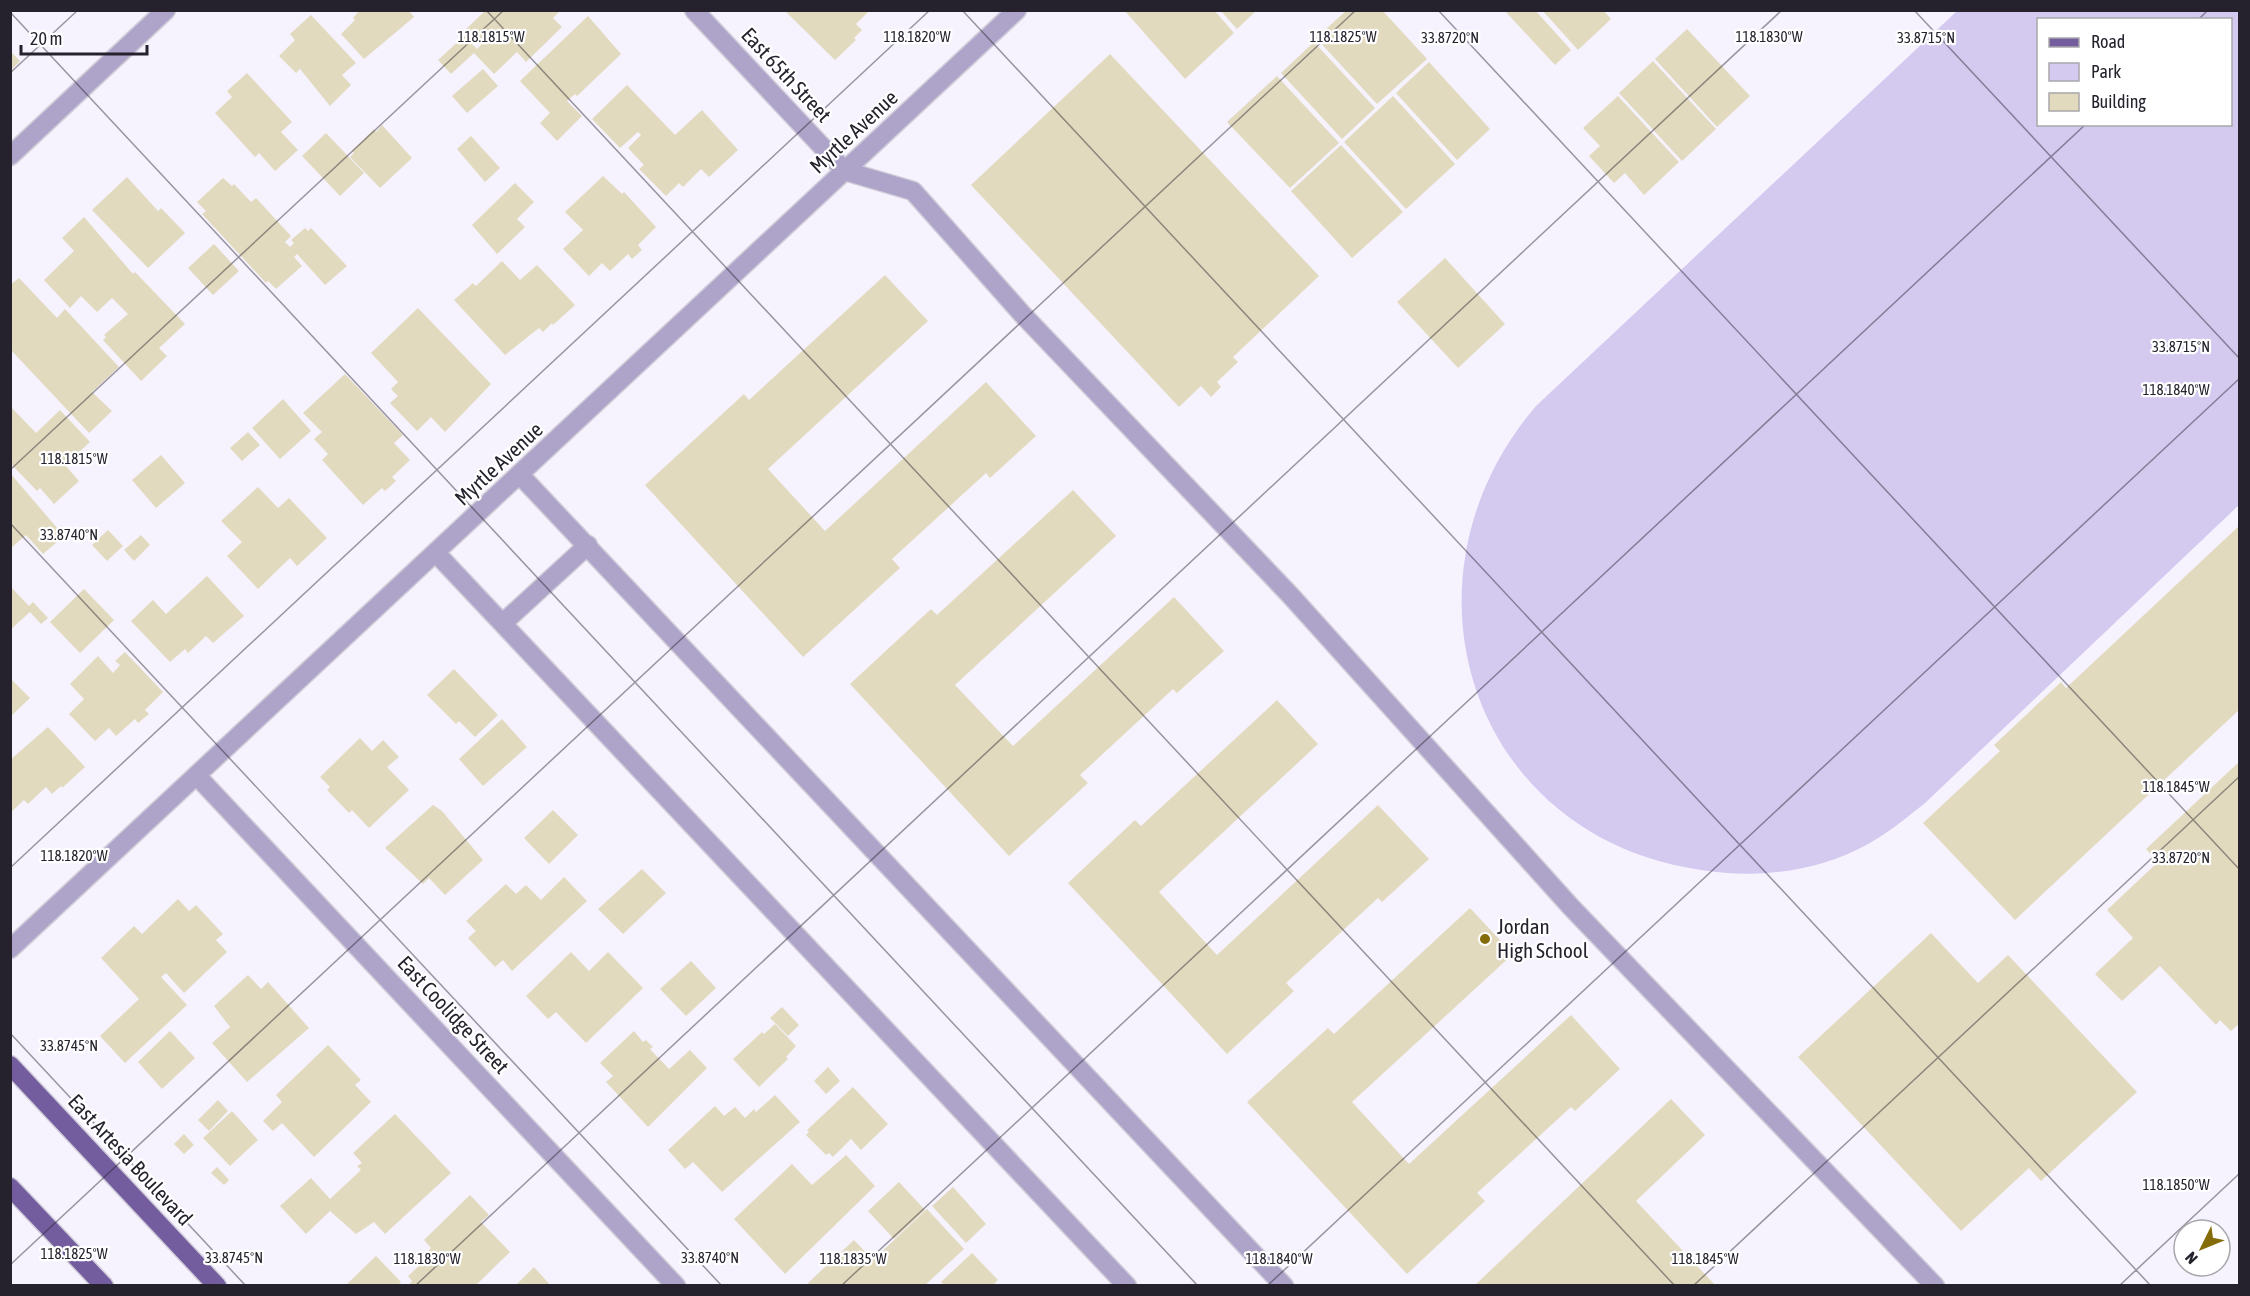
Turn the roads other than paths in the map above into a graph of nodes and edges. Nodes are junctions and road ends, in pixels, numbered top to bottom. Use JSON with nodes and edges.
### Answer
{"nodes":[{"id":1,"x":166,"y":10,"type":"edge"},
{"id":2,"x":694,"y":10,"type":"edge"},
{"id":3,"x":1017,"y":10,"type":"edge"},
{"id":4,"x":10,"y":156,"type":"edge"},
{"id":5,"x":845,"y":171,"type":"junction"},
{"id":6,"x":520,"y":475,"type":"junction"},
{"id":7,"x":588,"y":545,"type":"junction"},
{"id":8,"x":436,"y":553,"type":"junction"},
{"id":9,"x":503,"y":623,"type":"junction"},
{"id":10,"x":197,"y":776,"type":"junction"},
{"id":11,"x":10,"y":949,"type":"edge"},
{"id":12,"x":10,"y":1065,"type":"edge"},
{"id":13,"x":10,"y":1187,"type":"edge"},
{"id":14,"x":104,"y":1286,"type":"edge"},
{"id":15,"x":217,"y":1286,"type":"edge"},
{"id":16,"x":676,"y":1286,"type":"edge"},
{"id":17,"x":1127,"y":1286,"type":"edge"},
{"id":18,"x":1284,"y":1286,"type":"edge"},
{"id":19,"x":1935,"y":1286,"type":"edge"}],
"edges":[{"from":1,"to":4,"type":"street"},
{"from":2,"to":5,"type":"street","name":"East 65th Street"},
{"from":3,"to":5,"type":"street","name":"Myrtle Avenue"},
{"from":5,"to":6,"type":"street","name":"Myrtle Avenue"},
{"from":5,"to":19,"type":"street"},
{"from":6,"to":7,"type":"street"},
{"from":6,"to":8,"type":"street","name":"Myrtle Avenue"},
{"from":7,"to":9,"type":"street"},
{"from":7,"to":18,"type":"street"},
{"from":8,"to":9,"type":"street"},
{"from":8,"to":10,"type":"street","name":"Myrtle Avenue"},
{"from":9,"to":17,"type":"street"},
{"from":10,"to":11,"type":"street","name":"Myrtle Avenue"},
{"from":10,"to":16,"type":"street","name":"East Coolidge Street"},
{"from":12,"to":15,"type":"main road","name":"East Artesia Boulevard"},
{"from":13,"to":14,"type":"main road"}]}
